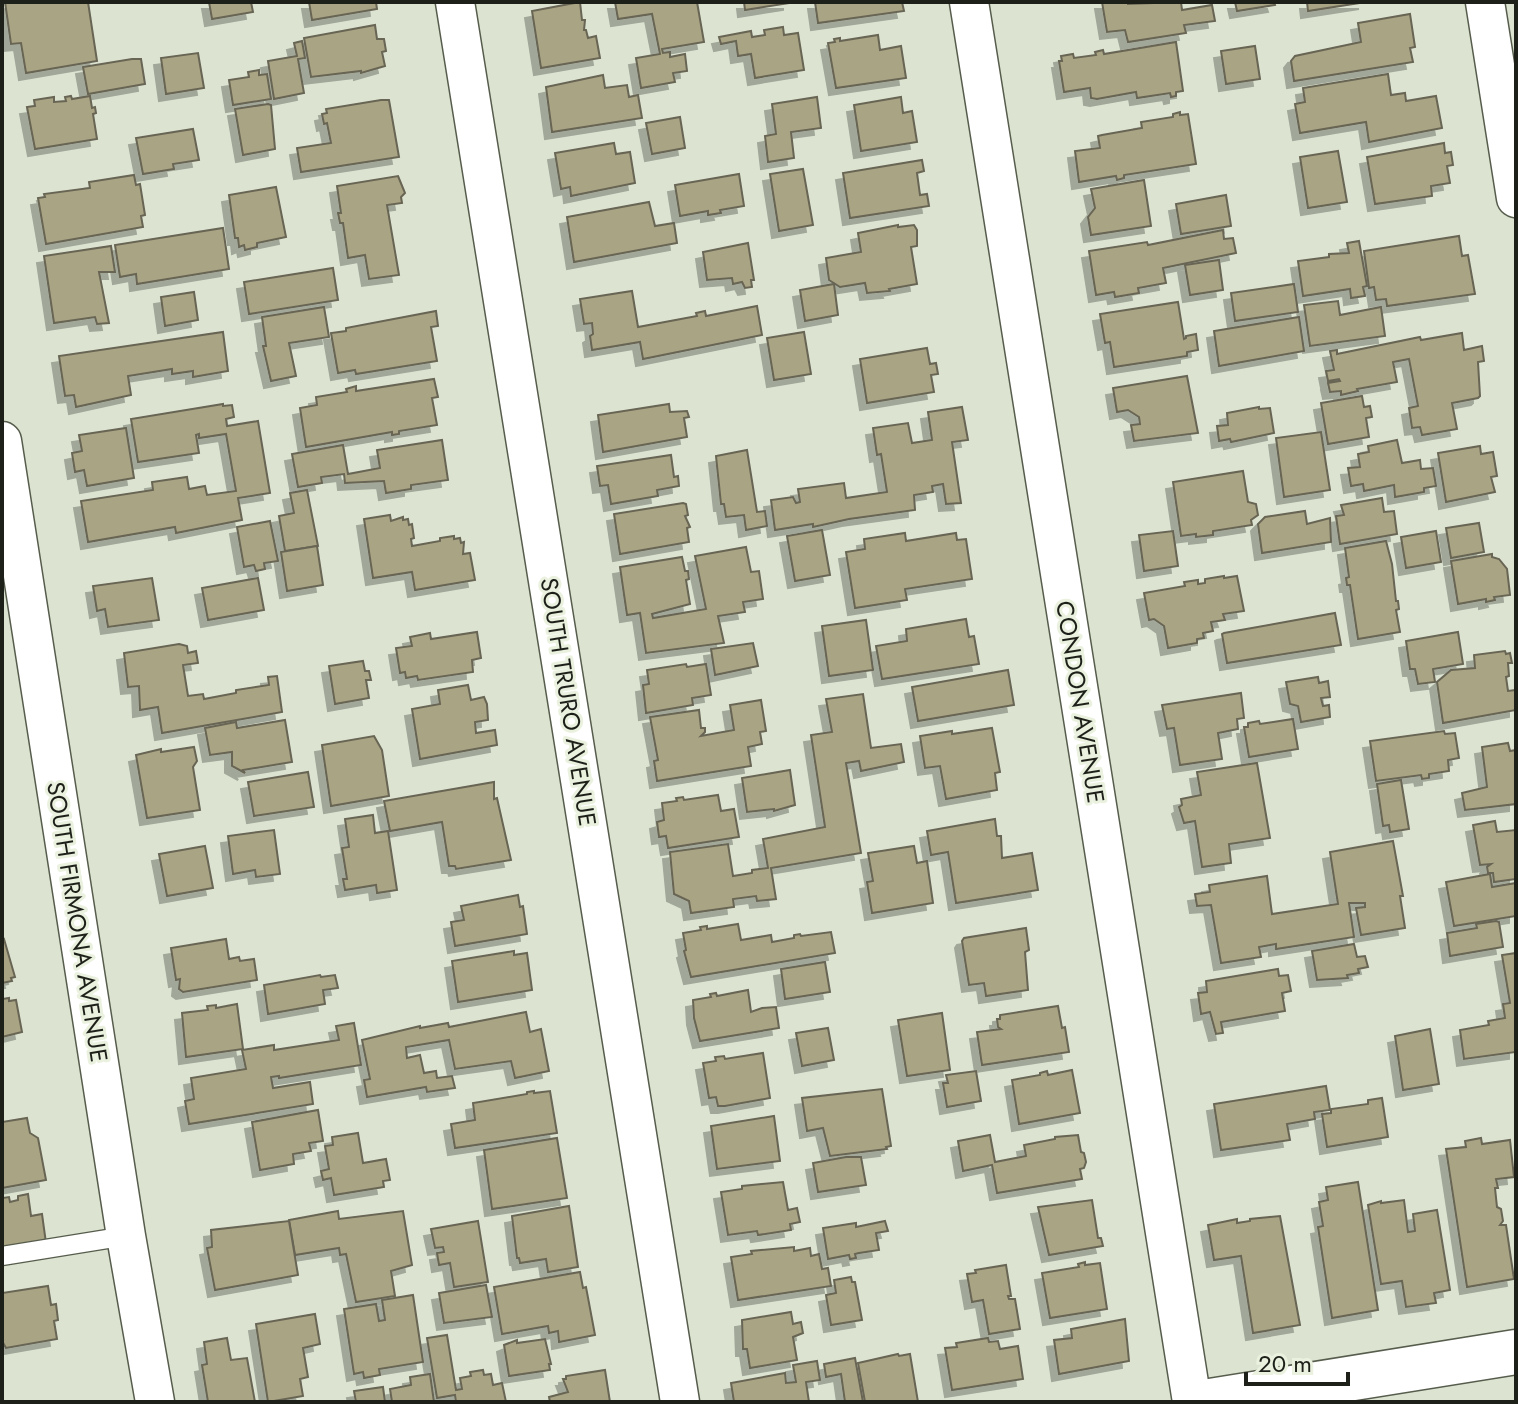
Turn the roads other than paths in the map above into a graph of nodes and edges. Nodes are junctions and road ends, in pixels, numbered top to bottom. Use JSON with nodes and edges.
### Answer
{"nodes":[{"id":1,"x":455,"y":2,"type":"edge"},
{"id":2,"x":969,"y":2,"type":"edge"},
{"id":3,"x":1485,"y":2,"type":"edge"},
{"id":4,"x":1516,"y":198,"type":"edge"},
{"id":5,"x":2,"y":441,"type":"edge"},
{"id":6,"x":126,"y":1236,"type":"junction"},
{"id":7,"x":2,"y":1256,"type":"edge"},
{"id":8,"x":1516,"y":1352,"type":"edge"},
{"id":9,"x":155,"y":1402,"type":"edge"},
{"id":10,"x":680,"y":1402,"type":"edge"},
{"id":11,"x":1192,"y":1402,"type":"edge"},
{"id":12,"x":1204,"y":1402,"type":"edge"}],
"edges":[{"from":1,"to":10,"type":"street","name":"SOUTH TRURO AVENUE"},
{"from":2,"to":11,"type":"street","name":"CONDON AVENUE"},
{"from":3,"to":4,"type":"street"},
{"from":5,"to":6,"type":"street","name":"SOUTH FIRMONA AVENUE"},
{"from":6,"to":7,"type":"lane"},
{"from":6,"to":9,"type":"street","name":"SOUTH FIRMONA AVENUE"},
{"from":8,"to":12,"type":"street"}]}
